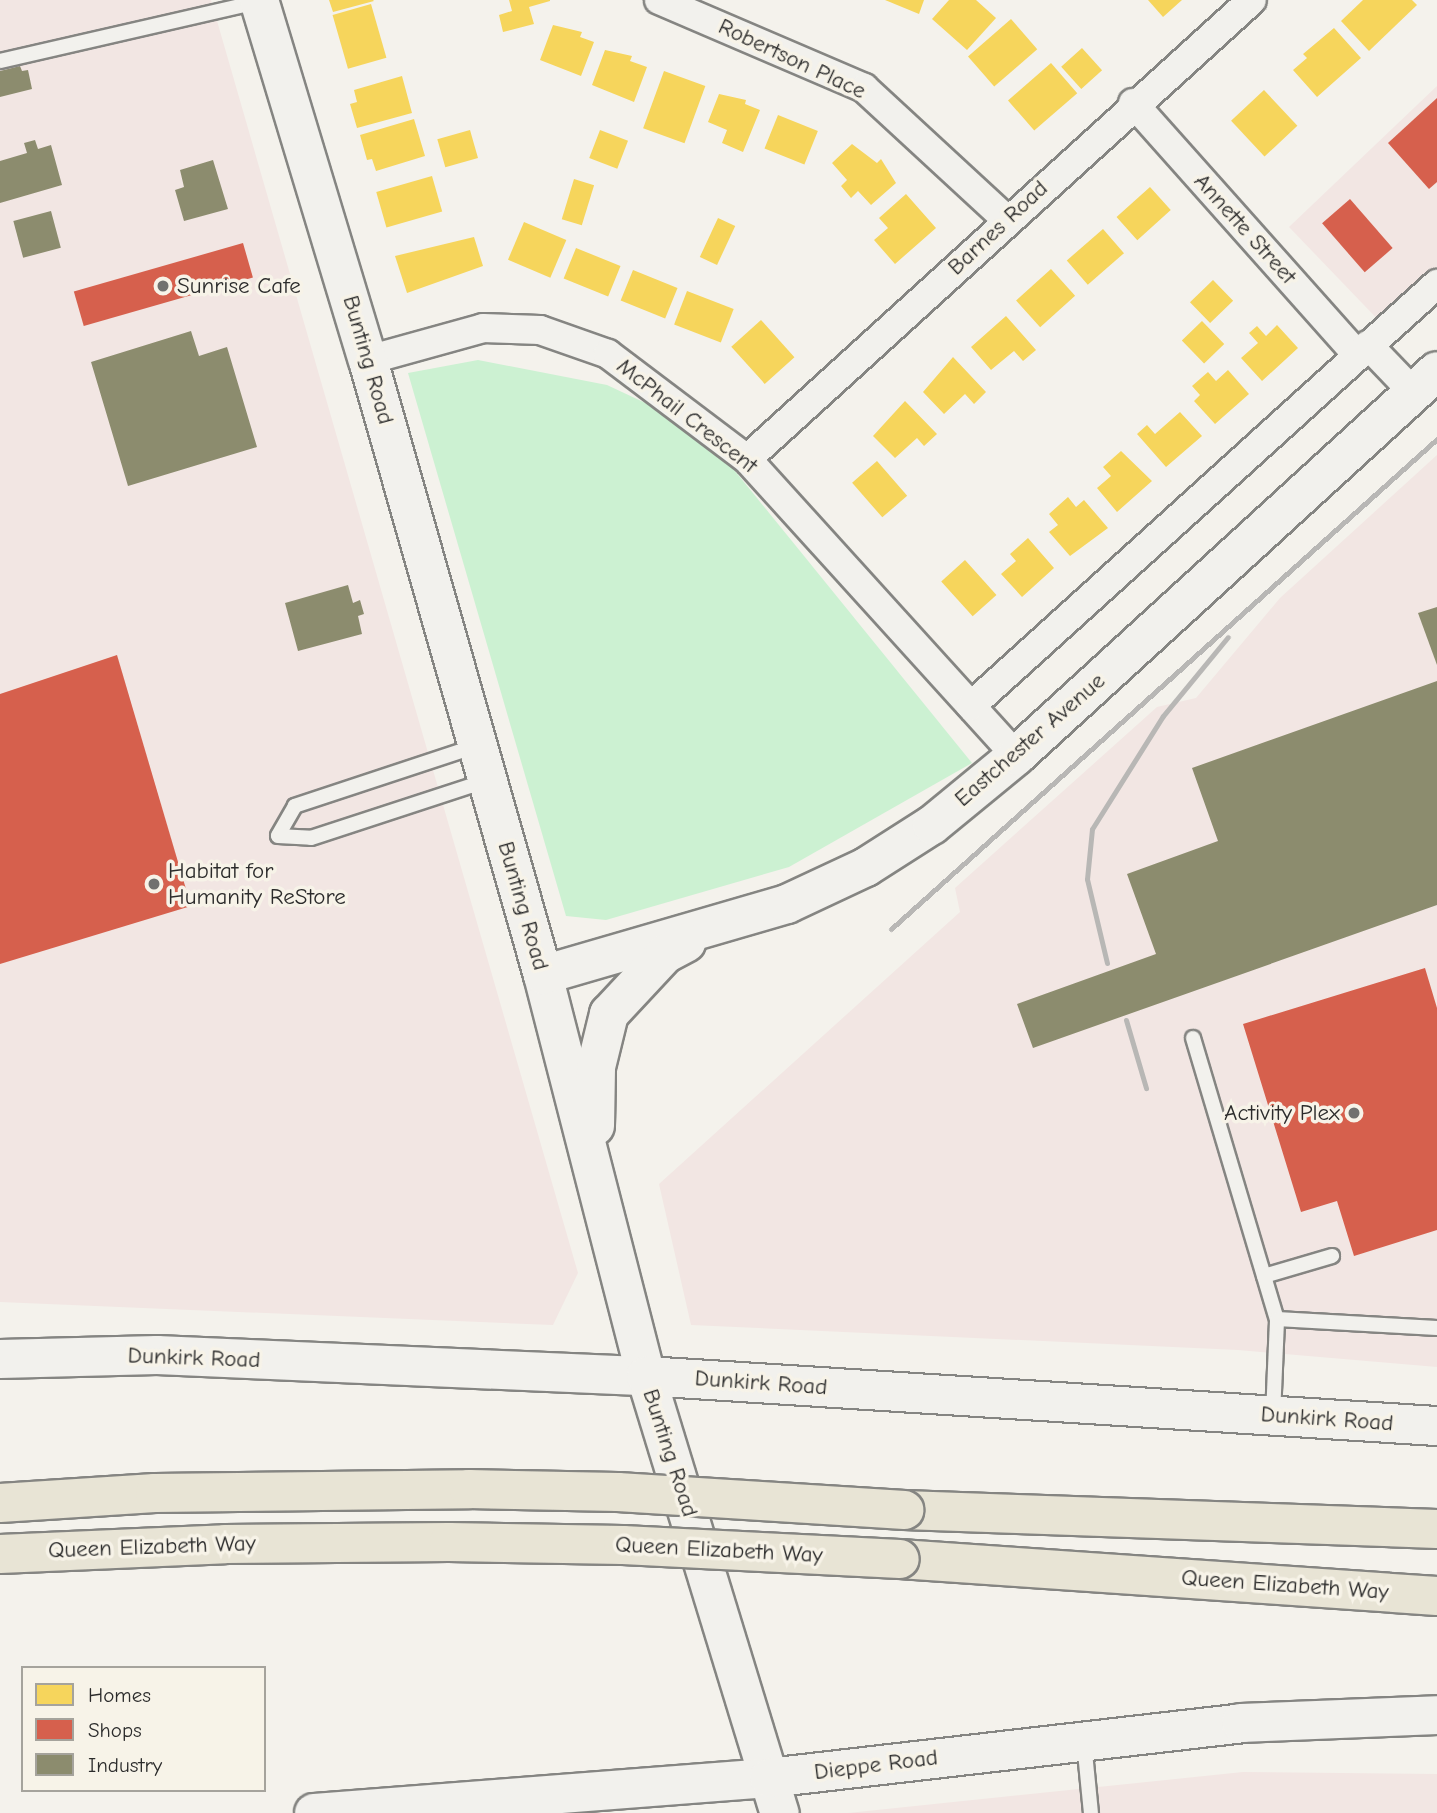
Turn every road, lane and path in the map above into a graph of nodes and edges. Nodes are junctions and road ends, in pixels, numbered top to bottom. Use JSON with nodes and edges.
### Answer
{"nodes":[{"id":1,"x":659,"y":0,"type":"edge"},
{"id":2,"x":1252,"y":0,"type":"edge"},
{"id":3,"x":259,"y":1,"type":"edge"},
{"id":4,"x":0,"y":61,"type":"edge"},
{"id":5,"x":1133,"y":103,"type":"junction"},
{"id":6,"x":1007,"y":220,"type":"junction"},
{"id":7,"x":1437,"y":284,"type":"edge"},
{"id":8,"x":1363,"y":349,"type":"junction"},
{"id":9,"x":368,"y":360,"type":"junction"},
{"id":10,"x":1425,"y":381,"type":"edge"},
{"id":11,"x":747,"y":458,"type":"junction"},
{"id":12,"x":971,"y":705,"type":"junction"},
{"id":13,"x":1016,"y":756,"type":"junction"},
{"id":14,"x":482,"y":763,"type":"junction"},
{"id":15,"x":706,"y":928,"type":"junction"},
{"id":16,"x":543,"y":975,"type":"junction"},
{"id":17,"x":1194,"y":1038,"type":"dead end"},
{"id":18,"x":598,"y":1195,"type":"junction"},
{"id":19,"x":1332,"y":1256,"type":"dead end"},
{"id":20,"x":1264,"y":1276,"type":"junction"},
{"id":21,"x":1277,"y":1319,"type":"junction"},
{"id":22,"x":1437,"y":1328,"type":"edge"},
{"id":23,"x":0,"y":1359,"type":"edge"},
{"id":24,"x":646,"y":1376,"type":"junction"},
{"id":25,"x":1273,"y":1416,"type":"junction"},
{"id":26,"x":1437,"y":1426,"type":"edge"},
{"id":27,"x":0,"y":1503,"type":"edge"},
{"id":28,"x":1437,"y":1529,"type":"edge"},
{"id":29,"x":0,"y":1553,"type":"edge"},
{"id":30,"x":1437,"y":1595,"type":"edge"},
{"id":31,"x":1437,"y":1715,"type":"edge"},
{"id":32,"x":1084,"y":1741,"type":"junction"},
{"id":33,"x":774,"y":1796,"type":"edge"},
{"id":34,"x":314,"y":1813,"type":"edge"},
{"id":35,"x":1091,"y":1813,"type":"edge"}],
"edges":[{"from":1,"to":6,"type":"street","name":"Robertson Place"},
{"from":2,"to":5,"type":"street","name":"Barnes Road"},
{"from":3,"to":4,"type":"lane"},
{"from":3,"to":9,"type":"street","name":"Bunting Road"},
{"from":5,"to":6,"type":"street","name":"Barnes Road"},
{"from":5,"to":8,"type":"street","name":"Annette Street"},
{"from":6,"to":11,"type":"street","name":"Barnes Road"},
{"from":7,"to":8,"type":"street"},
{"from":8,"to":10,"type":"street","name":"Annette Street"},
{"from":8,"to":12,"type":"street"},
{"from":9,"to":11,"type":"street","name":"McPhail Crescent"},
{"from":9,"to":14,"type":"street","name":"Bunting Road"},
{"from":10,"to":13,"type":"street","name":"Eastchester Avenue"},
{"from":11,"to":12,"type":"street","name":"McPhail Crescent"},
{"from":12,"to":13,"type":"street","name":"McPhail Crescent"},
{"from":13,"to":15,"type":"street","name":"Eastchester Avenue"},
{"from":14,"to":14,"type":"lane"},
{"from":14,"to":16,"type":"street","name":"Bunting Road"},
{"from":15,"to":16,"type":"street","name":"Eastchester Avenue"},
{"from":15,"to":18,"type":"street"},
{"from":16,"to":18,"type":"street","name":"Bunting Road"},
{"from":17,"to":20,"type":"lane"},
{"from":18,"to":24,"type":"street","name":"Bunting Road"},
{"from":19,"to":20,"type":"lane"},
{"from":20,"to":21,"type":"lane"},
{"from":21,"to":22,"type":"lane"},
{"from":21,"to":25,"type":"lane"},
{"from":23,"to":24,"type":"street","name":"Dunkirk Road"},
{"from":24,"to":25,"type":"street","name":"Dunkirk Road"},
{"from":24,"to":33,"type":"street","name":"Bunting Road"},
{"from":25,"to":26,"type":"street","name":"Dunkirk Road"},
{"from":27,"to":28,"type":"highway","bridge":true},
{"from":29,"to":30,"type":"highway","name":"Queen Elizabeth Way","bridge":true},
{"from":31,"to":32,"type":"street","name":"Dieppe Road"},
{"from":32,"to":33,"type":"street","name":"Dieppe Road"},
{"from":32,"to":35,"type":"lane"},
{"from":33,"to":34,"type":"street","name":"Dieppe Road"}]}
